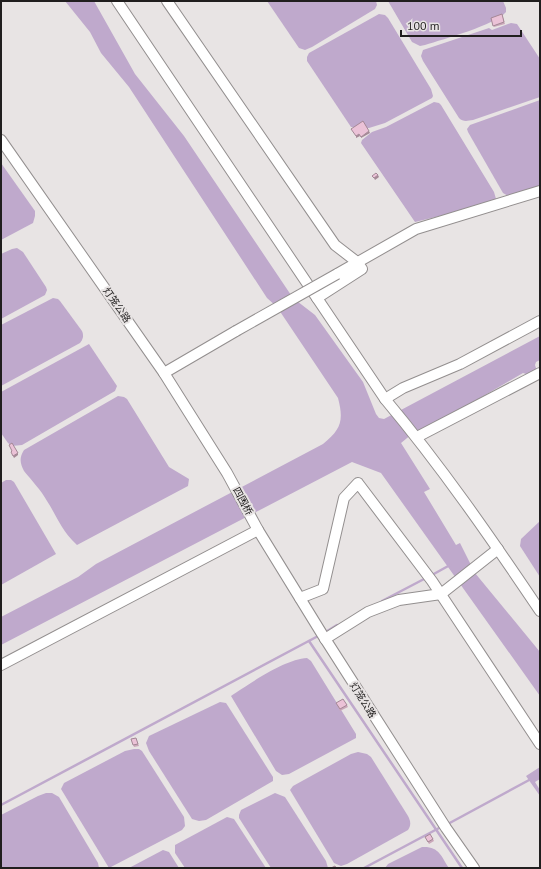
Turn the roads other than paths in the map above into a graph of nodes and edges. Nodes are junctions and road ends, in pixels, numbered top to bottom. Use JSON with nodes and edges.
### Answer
{"nodes":[{"id":1,"x":117,"y":1,"type":"edge"},
{"id":2,"x":167,"y":1,"type":"edge"},
{"id":3,"x":1,"y":140,"type":"edge"},
{"id":4,"x":540,"y":191,"type":"edge"},
{"id":5,"x":357,"y":262,"type":"junction"},
{"id":6,"x":317,"y":298,"type":"junction"},
{"id":7,"x":540,"y":321,"type":"edge"},
{"id":8,"x":164,"y":373,"type":"junction"},
{"id":9,"x":540,"y":374,"type":"edge"},
{"id":10,"x":385,"y":399,"type":"junction"},
{"id":11,"x":417,"y":437,"type":"junction"},
{"id":12,"x":227,"y":473,"type":"joint"},
{"id":13,"x":258,"y":530,"type":"junction"},
{"id":14,"x":498,"y":550,"type":"junction"},
{"id":15,"x":441,"y":594,"type":"junction"},
{"id":16,"x":300,"y":598,"type":"junction"},
{"id":17,"x":540,"y":611,"type":"edge"},
{"id":18,"x":324,"y":637,"type":"junction"},
{"id":19,"x":1,"y":665,"type":"edge"},
{"id":20,"x":540,"y":744,"type":"edge"},
{"id":21,"x":474,"y":868,"type":"edge"}],
"edges":[{"from":1,"to":6,"type":"street"},
{"from":2,"to":5,"type":"street"},
{"from":3,"to":8,"type":"street","name":"灯笼公路"},
{"from":4,"to":5,"type":"street"},
{"from":5,"to":6,"type":"street"},
{"from":5,"to":8,"type":"street","bridge":true},
{"from":6,"to":10,"type":"street"},
{"from":7,"to":10,"type":"street"},
{"from":8,"to":12,"type":"street","name":"灯笼公路"},
{"from":9,"to":11,"type":"street"},
{"from":10,"to":11,"type":"street"},
{"from":11,"to":14,"type":"street"},
{"from":12,"to":13,"type":"street","name":"四围桥"},
{"from":13,"to":16,"type":"street","name":"灯笼公路"},
{"from":13,"to":19,"type":"street"},
{"from":14,"to":15,"type":"street"},
{"from":14,"to":17,"type":"street"},
{"from":15,"to":16,"type":"street"},
{"from":15,"to":18,"type":"street"},
{"from":15,"to":20,"type":"street"},
{"from":16,"to":18,"type":"street","name":"灯笼公路"},
{"from":18,"to":21,"type":"street","name":"灯笼公路"}]}
